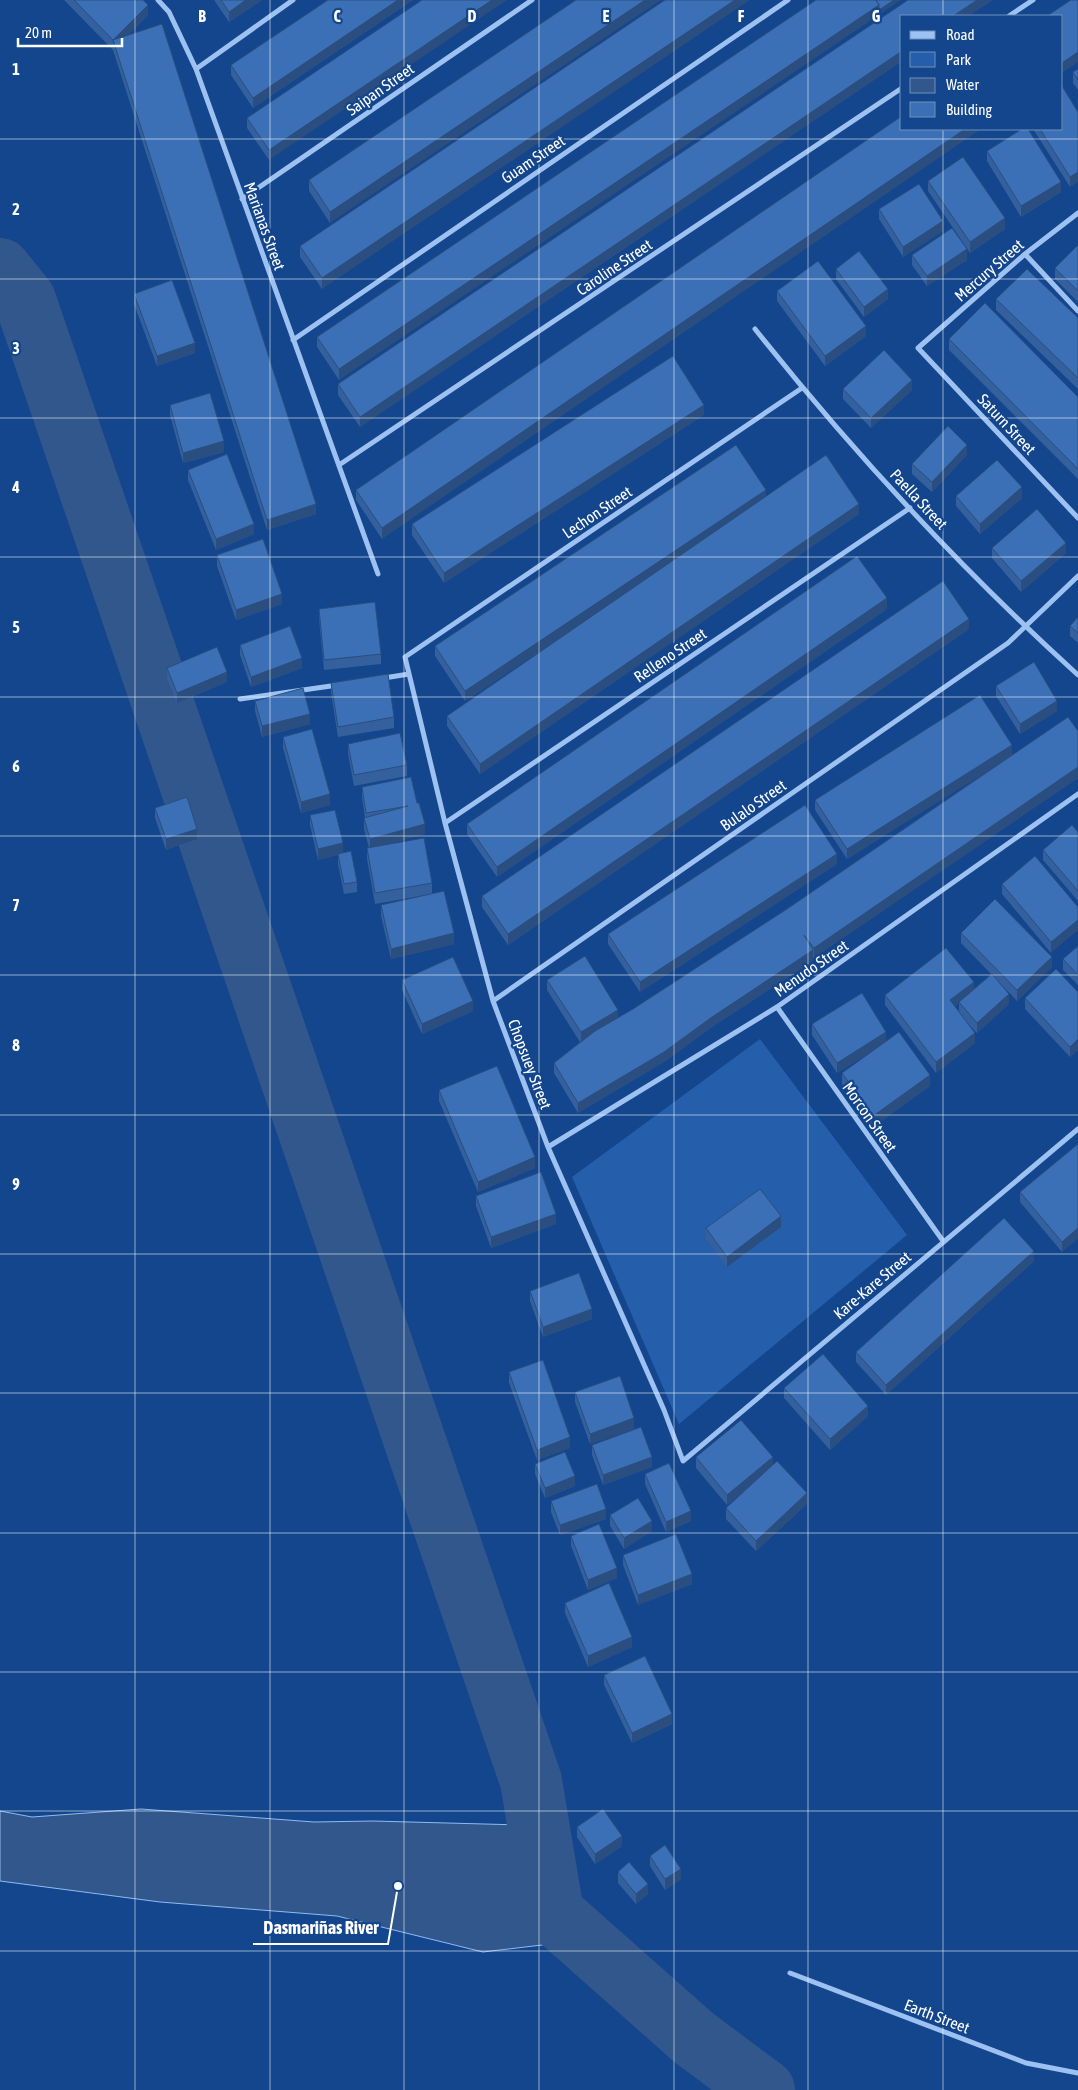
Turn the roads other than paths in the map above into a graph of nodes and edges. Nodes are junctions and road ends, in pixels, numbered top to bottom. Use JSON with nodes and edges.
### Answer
{"nodes":[{"id":1,"x":158,"y":0,"type":"edge"},
{"id":2,"x":293,"y":0,"type":"edge"},
{"id":3,"x":532,"y":0,"type":"edge"},
{"id":4,"x":788,"y":0,"type":"edge"},
{"id":5,"x":1034,"y":0,"type":"edge"},
{"id":6,"x":1011,"y":15,"type":"edge"},
{"id":7,"x":196,"y":69,"type":"junction"},
{"id":8,"x":900,"y":89,"type":"edge"},
{"id":9,"x":242,"y":199,"type":"junction"},
{"id":10,"x":1078,"y":213,"type":"edge"},
{"id":11,"x":1024,"y":254,"type":"junction"},
{"id":12,"x":1078,"y":311,"type":"edge"},
{"id":13,"x":754,"y":329,"type":"dead end"},
{"id":14,"x":293,"y":340,"type":"junction"},
{"id":15,"x":918,"y":348,"type":"joint"},
{"id":16,"x":802,"y":388,"type":"junction"},
{"id":17,"x":339,"y":466,"type":"junction"},
{"id":18,"x":910,"y":508,"type":"junction"},
{"id":19,"x":1078,"y":518,"type":"edge"},
{"id":20,"x":378,"y":574,"type":"dead end"},
{"id":21,"x":1078,"y":576,"type":"edge"},
{"id":22,"x":1025,"y":627,"type":"junction"},
{"id":23,"x":405,"y":658,"type":"joint"},
{"id":24,"x":409,"y":674,"type":"junction"},
{"id":25,"x":1078,"y":675,"type":"edge"},
{"id":26,"x":381,"y":678,"type":"edge"},
{"id":27,"x":343,"y":684,"type":"edge"},
{"id":28,"x":240,"y":699,"type":"dead end"},
{"id":29,"x":1078,"y":794,"type":"edge"},
{"id":30,"x":445,"y":823,"type":"junction"},
{"id":31,"x":493,"y":1001,"type":"junction"},
{"id":32,"x":777,"y":1008,"type":"junction"},
{"id":33,"x":1078,"y":1129,"type":"edge"},
{"id":34,"x":548,"y":1146,"type":"junction"},
{"id":35,"x":943,"y":1241,"type":"junction"},
{"id":36,"x":683,"y":1461,"type":"joint"},
{"id":37,"x":790,"y":1973,"type":"dead end"},
{"id":38,"x":1078,"y":2074,"type":"edge"}],
"edges":[{"from":1,"to":7,"type":"street","name":"Marianas Street"},
{"from":2,"to":7,"type":"street"},
{"from":3,"to":9,"type":"street","name":"Saipan Street"},
{"from":4,"to":14,"type":"street","name":"Guam Street"},
{"from":5,"to":6,"type":"street"},
{"from":7,"to":9,"type":"street","name":"Marianas Street"},
{"from":8,"to":17,"type":"street","name":"Caroline Street"},
{"from":9,"to":14,"type":"street","name":"Marianas Street"},
{"from":10,"to":11,"type":"street","name":"Mercury Street"},
{"from":11,"to":12,"type":"street"},
{"from":11,"to":15,"type":"street","name":"Mercury Street"},
{"from":13,"to":16,"type":"street","name":"Paella Street"},
{"from":14,"to":17,"type":"street","name":"Marianas Street"},
{"from":15,"to":19,"type":"street","name":"Saturn Street"},
{"from":16,"to":18,"type":"street","name":"Paella Street"},
{"from":16,"to":23,"type":"street","name":"Lechon Street"},
{"from":17,"to":20,"type":"street","name":"Marianas Street"},
{"from":18,"to":22,"type":"street","name":"Paella Street"},
{"from":18,"to":30,"type":"street","name":"Relleno Street"},
{"from":21,"to":22,"type":"street","name":"Bulalo Street"},
{"from":22,"to":25,"type":"street","name":"Paella Street"},
{"from":22,"to":31,"type":"street","name":"Bulalo Street"},
{"from":23,"to":24,"type":"street","name":"Chopsuey Street"},
{"from":24,"to":26,"type":"street"},
{"from":24,"to":30,"type":"street","name":"Chopsuey Street"},
{"from":27,"to":28,"type":"street"},
{"from":29,"to":32,"type":"street","name":"Menudo Street"},
{"from":30,"to":31,"type":"street","name":"Chopsuey Street"},
{"from":31,"to":34,"type":"street","name":"Chopsuey Street"},
{"from":32,"to":34,"type":"street","name":"Menudo Street"},
{"from":32,"to":35,"type":"street","name":"Morcon Street"},
{"from":33,"to":35,"type":"street","name":"Kare-Kare Street"},
{"from":34,"to":36,"type":"street","name":"Chopsuey Street"},
{"from":35,"to":36,"type":"street","name":"Kare-Kare Street"},
{"from":37,"to":38,"type":"street","name":"Earth Street"}]}
